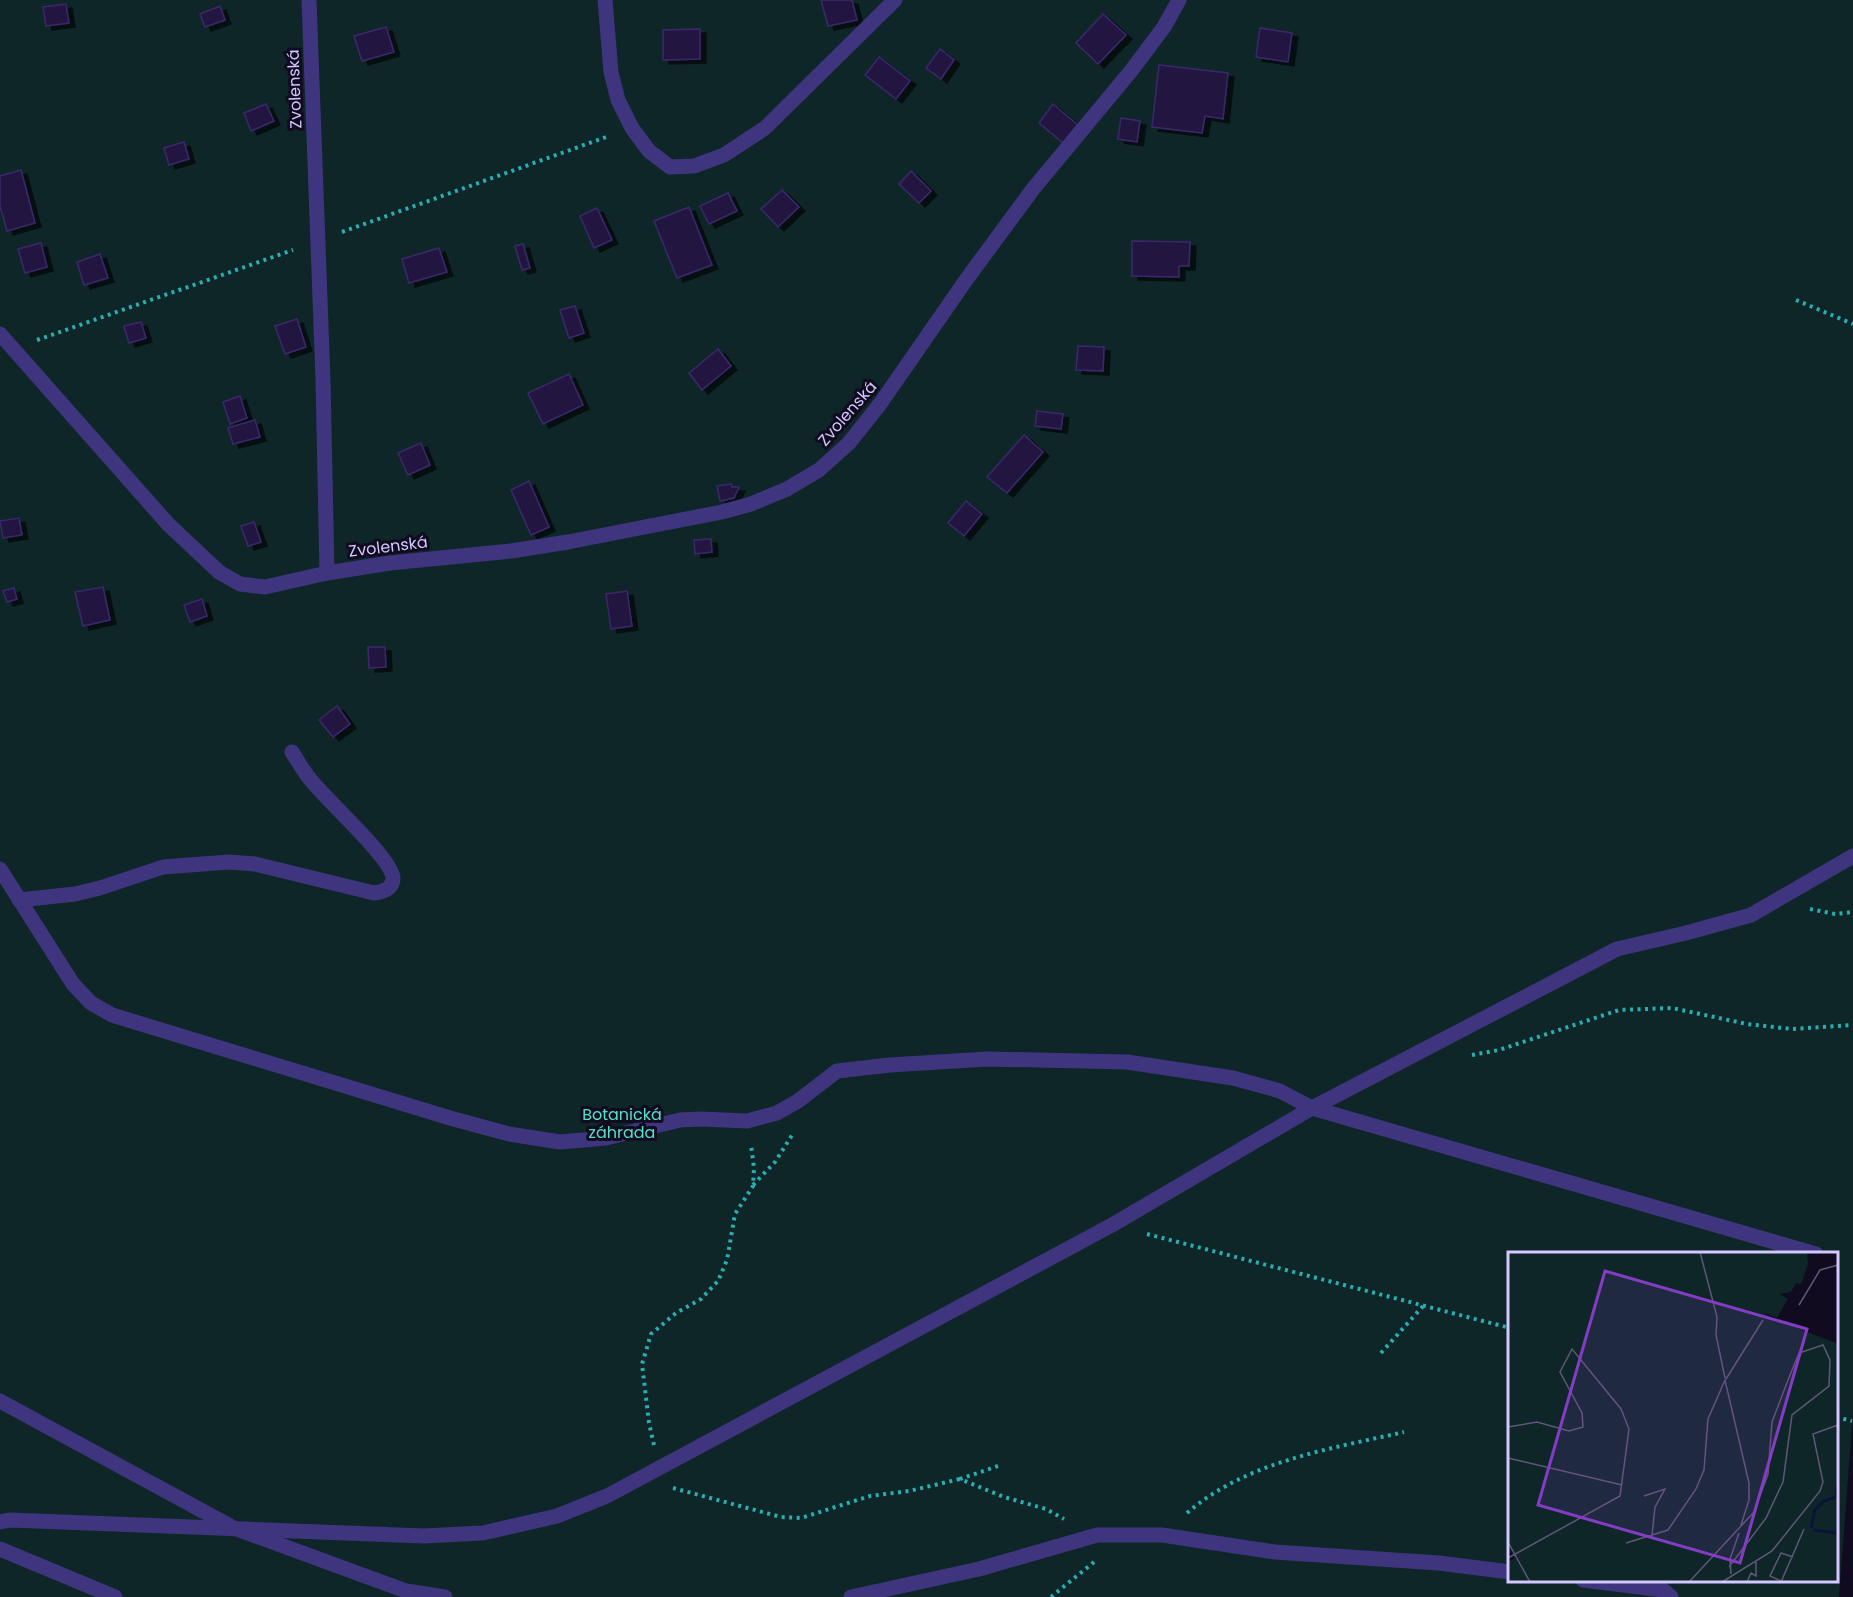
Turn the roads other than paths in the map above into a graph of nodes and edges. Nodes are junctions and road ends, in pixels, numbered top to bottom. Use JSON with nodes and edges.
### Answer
{"nodes":[{"id":1,"x":309,"y":0,"type":"edge"},
{"id":2,"x":605,"y":0,"type":"edge"},
{"id":3,"x":895,"y":0,"type":"edge"},
{"id":4,"x":1179,"y":0,"type":"edge"},
{"id":5,"x":0,"y":334,"type":"edge"},
{"id":6,"x":327,"y":573,"type":"junction"},
{"id":7,"x":292,"y":752,"type":"dead end"},
{"id":8,"x":1853,"y":856,"type":"edge"},
{"id":9,"x":0,"y":869,"type":"edge"},
{"id":10,"x":20,"y":900,"type":"junction"},
{"id":11,"x":1318,"y":1104,"type":"junction"},
{"id":12,"x":1809,"y":1252,"type":"edge"},
{"id":13,"x":0,"y":1401,"type":"edge"},
{"id":14,"x":0,"y":1522,"type":"edge"},
{"id":15,"x":234,"y":1528,"type":"junction"},
{"id":16,"x":0,"y":1549,"type":"edge"},
{"id":17,"x":1508,"y":1572,"type":"edge"},
{"id":18,"x":1592,"y":1582,"type":"edge"},
{"id":19,"x":115,"y":1597,"type":"edge"},
{"id":20,"x":445,"y":1597,"type":"edge"},
{"id":21,"x":851,"y":1597,"type":"edge"},
{"id":22,"x":1671,"y":1597,"type":"edge"}],
"edges":[{"from":1,"to":6,"type":"street","name":"Zvolenská"},
{"from":2,"to":3,"type":"street"},
{"from":4,"to":6,"type":"street","name":"Zvolenská"},
{"from":5,"to":6,"type":"street","name":"Zvolenská"},
{"from":7,"to":10,"type":"street"},
{"from":8,"to":11,"type":"street"},
{"from":9,"to":10,"type":"street"},
{"from":10,"to":11,"type":"street"},
{"from":11,"to":12,"type":"street"},
{"from":11,"to":15,"type":"street"},
{"from":13,"to":15,"type":"street"},
{"from":14,"to":15,"type":"street"},
{"from":15,"to":20,"type":"street"},
{"from":16,"to":19,"type":"street"},
{"from":17,"to":21,"type":"street"},
{"from":18,"to":22,"type":"street"}]}
